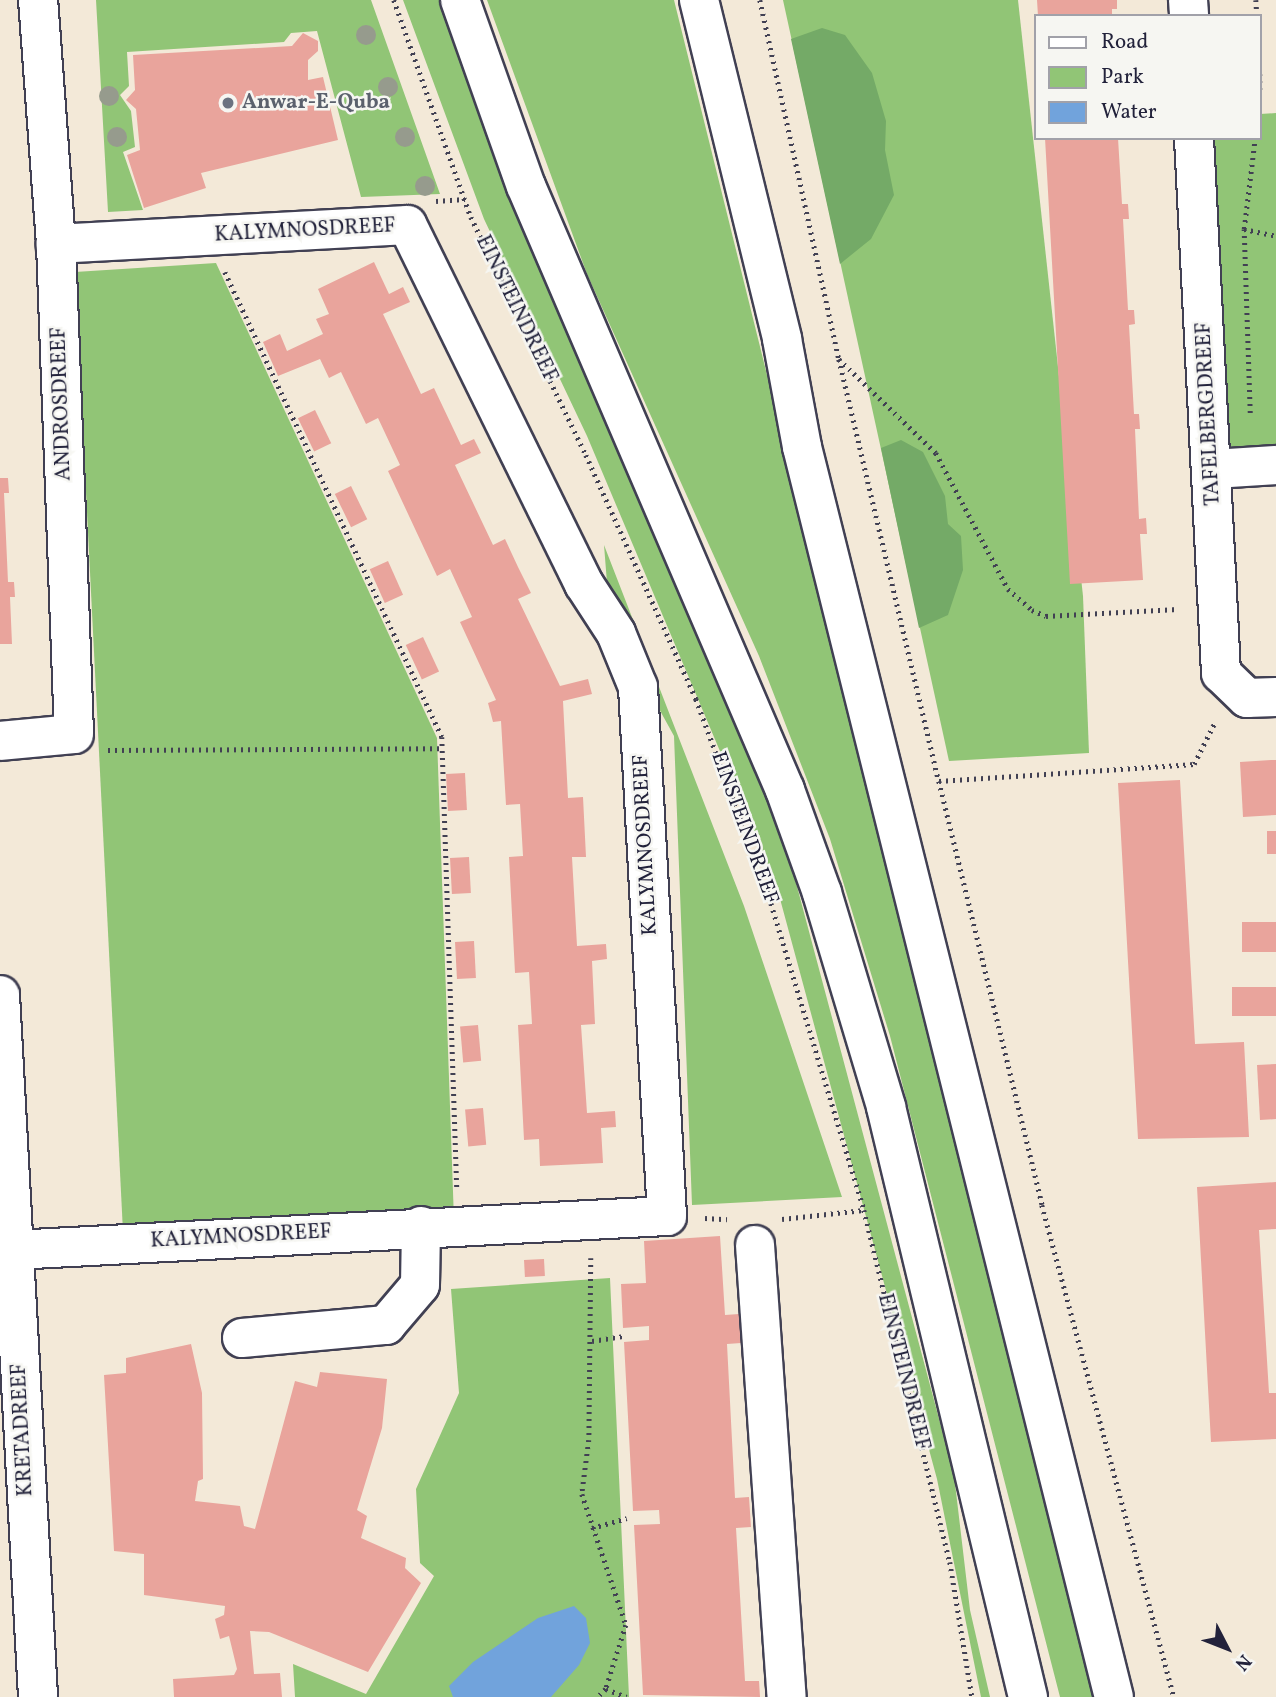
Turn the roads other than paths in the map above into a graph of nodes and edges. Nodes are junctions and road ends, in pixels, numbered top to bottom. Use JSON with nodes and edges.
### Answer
{"nodes":[{"id":1,"x":38,"y":0,"type":"edge"},
{"id":2,"x":460,"y":0,"type":"edge"},
{"id":3,"x":699,"y":0,"type":"edge"},
{"id":4,"x":1194,"y":140,"type":"edge"},
{"id":5,"x":56,"y":243,"type":"junction"},
{"id":6,"x":1244,"y":467,"type":"edge"},
{"id":7,"x":1276,"y":697,"type":"edge"},
{"id":8,"x":0,"y":741,"type":"edge"},
{"id":9,"x":0,"y":995,"type":"edge"},
{"id":10,"x":421,"y":1226,"type":"junction"},
{"id":11,"x":755,"y":1245,"type":"dead end"},
{"id":12,"x":13,"y":1250,"type":"junction"},
{"id":13,"x":242,"y":1338,"type":"dead end"},
{"id":14,"x":38,"y":1697,"type":"edge"},
{"id":15,"x":787,"y":1697,"type":"edge"},
{"id":16,"x":1028,"y":1697,"type":"edge"},
{"id":17,"x":1114,"y":1697,"type":"edge"}],
"edges":[{"from":1,"to":5,"type":"street","name":"ANDROSDREEF"},
{"from":2,"to":16,"type":"street"},
{"from":3,"to":17,"type":"street"},
{"from":4,"to":6,"type":"street","name":"TAFELBERGDREEF"},
{"from":5,"to":8,"type":"street","name":"ANDROSDREEF"},
{"from":5,"to":10,"type":"street","name":"KALYMNOSDREEF"},
{"from":6,"to":7,"type":"street","name":"TAFELBERGDREEF"},
{"from":9,"to":12,"type":"street","name":"KRETADREEF"},
{"from":10,"to":12,"type":"street","name":"KALYMNOSDREEF"},
{"from":10,"to":13,"type":"street"},
{"from":11,"to":15,"type":"street"},
{"from":12,"to":14,"type":"street","name":"KRETADREEF"}]}
